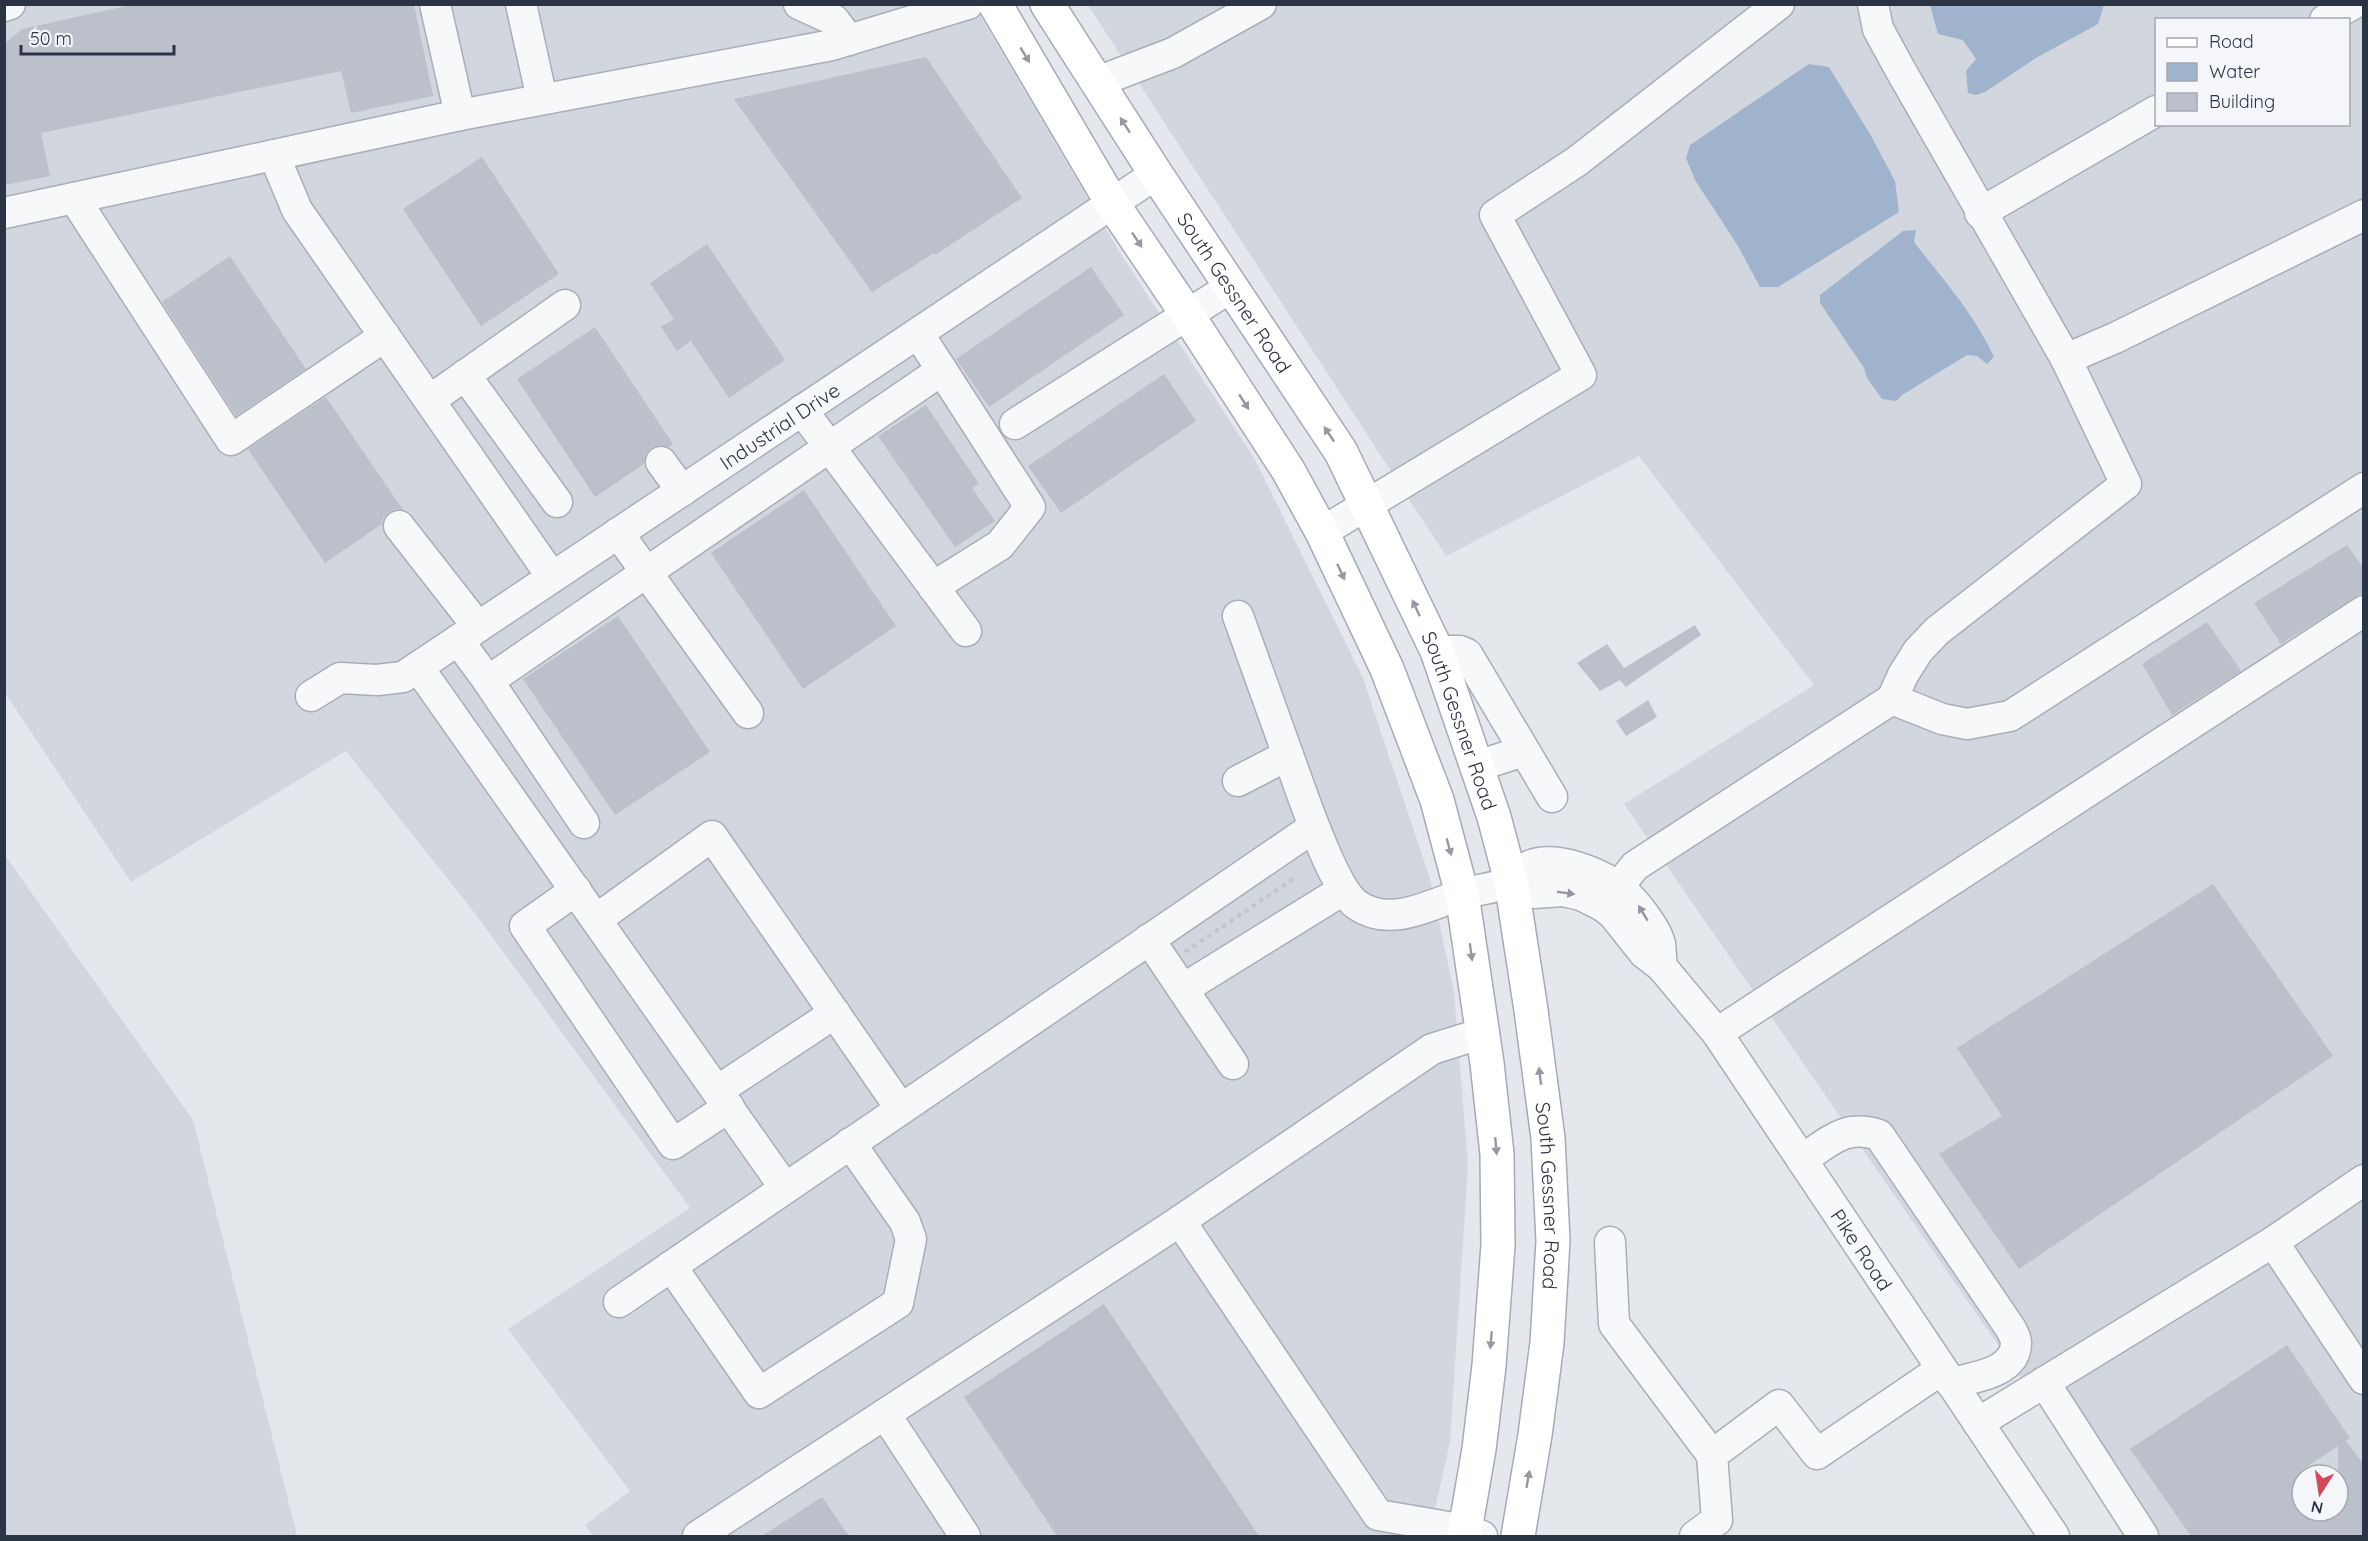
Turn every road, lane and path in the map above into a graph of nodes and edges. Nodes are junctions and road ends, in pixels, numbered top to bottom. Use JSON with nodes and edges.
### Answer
{"nodes":[{"id":1,"x":10,"y":4,"type":"edge"},
{"id":2,"x":435,"y":4,"type":"edge"},
{"id":3,"x":521,"y":4,"type":"edge"},
{"id":4,"x":800,"y":4,"type":"edge"},
{"id":5,"x":968,"y":4,"type":"edge"},
{"id":6,"x":995,"y":4,"type":"edge"},
{"id":7,"x":1047,"y":4,"type":"edge"},
{"id":8,"x":1261,"y":4,"type":"edge"},
{"id":9,"x":1779,"y":4,"type":"edge"},
{"id":10,"x":1873,"y":4,"type":"edge"},
{"id":11,"x":2353,"y":4,"type":"edge"},
{"id":12,"x":4,"y":6,"type":"edge"},
{"id":13,"x":2328,"y":18,"type":"edge"},
{"id":14,"x":849,"y":40,"type":"junction"},
{"id":15,"x":1097,"y":82,"type":"junction"},
{"id":16,"x":542,"y":99,"type":"junction"},
{"id":17,"x":1054,"y":104,"type":"junction"},
{"id":18,"x":2155,"y":112,"type":"edge"},
{"id":19,"x":460,"y":115,"type":"junction"},
{"id":20,"x":274,"y":155,"type":"junction"},
{"id":21,"x":1156,"y":174,"type":"junction"},
{"id":22,"x":74,"y":198,"type":"junction"},
{"id":23,"x":1112,"y":203,"type":"junction"},
{"id":24,"x":4,"y":213,"type":"edge"},
{"id":25,"x":1980,"y":213,"type":"junction"},
{"id":26,"x":2364,"y":215,"type":"edge"},
{"id":27,"x":1231,"y":288,"type":"junction"},
{"id":28,"x":565,"y":305,"type":"dead end"},
{"id":29,"x":1187,"y":314,"type":"junction"},
{"id":30,"x":918,"y":333,"type":"junction"},
{"id":31,"x":385,"y":336,"type":"junction"},
{"id":32,"x":2066,"y":358,"type":"junction"},
{"id":33,"x":942,"y":370,"type":"junction"},
{"id":34,"x":465,"y":375,"type":"junction"},
{"id":35,"x":430,"y":400,"type":"junction"},
{"id":36,"x":802,"y":410,"type":"junction"},
{"id":37,"x":1015,"y":424,"type":"dead end"},
{"id":38,"x":829,"y":447,"type":"junction"},
{"id":39,"x":661,"y":462,"type":"dead end"},
{"id":40,"x":2364,"y":488,"type":"edge"},
{"id":41,"x":682,"y":490,"type":"junction"},
{"id":42,"x":556,"y":502,"type":"dead end"},
{"id":43,"x":1367,"y":507,"type":"junction"},
{"id":44,"x":399,"y":526,"type":"dead end"},
{"id":45,"x":1322,"y":532,"type":"junction"},
{"id":46,"x":618,"y":533,"type":"junction"},
{"id":47,"x":647,"y":572,"type":"junction"},
{"id":48,"x":552,"y":577,"type":"junction"},
{"id":49,"x":933,"y":586,"type":"junction"},
{"id":50,"x":2364,"y":611,"type":"edge"},
{"id":51,"x":1238,"y":616,"type":"dead end"},
{"id":52,"x":966,"y":631,"type":"dead end"},
{"id":53,"x":468,"y":633,"type":"junction"},
{"id":54,"x":1437,"y":651,"type":"junction"},
{"id":55,"x":1387,"y":669,"type":"junction"},
{"id":56,"x":411,"y":672,"type":"junction"},
{"id":57,"x":488,"y":681,"type":"junction"},
{"id":58,"x":311,"y":696,"type":"dead end"},
{"id":59,"x":1892,"y":699,"type":"junction"},
{"id":60,"x":748,"y":713,"type":"dead end"},
{"id":61,"x":1524,"y":751,"type":"junction"},
{"id":62,"x":1288,"y":755,"type":"junction"},
{"id":63,"x":1477,"y":766,"type":"junction"},
{"id":64,"x":1238,"y":782,"type":"dead end"},
{"id":65,"x":1552,"y":796,"type":"dead end"},
{"id":66,"x":584,"y":823,"type":"dead end"},
{"id":67,"x":1314,"y":827,"type":"junction"},
{"id":68,"x":1296,"y":878,"type":"dead end"},
{"id":69,"x":1510,"y":881,"type":"junction"},
{"id":70,"x":576,"y":890,"type":"junction"},
{"id":71,"x":1343,"y":891,"type":"junction"},
{"id":72,"x":1462,"y":894,"type":"junction"},
{"id":73,"x":1610,"y":896,"type":"junction"},
{"id":74,"x":597,"y":919,"type":"junction"},
{"id":75,"x":1149,"y":939,"type":"junction"},
{"id":76,"x":1166,"y":965,"type":"junction"},
{"id":77,"x":1183,"y":989,"type":"junction"},
{"id":78,"x":835,"y":1012,"type":"junction"},
{"id":79,"x":1483,"y":1033,"type":"junction"},
{"id":80,"x":1718,"y":1033,"type":"junction"},
{"id":81,"x":1233,"y":1064,"type":"dead end"},
{"id":82,"x":723,"y":1099,"type":"junction"},
{"id":83,"x":902,"y":1109,"type":"junction"},
{"id":84,"x":850,"y":1143,"type":"junction"},
{"id":85,"x":1802,"y":1160,"type":"junction"},
{"id":86,"x":2364,"y":1180,"type":"edge"},
{"id":87,"x":785,"y":1188,"type":"junction"},
{"id":88,"x":1180,"y":1221,"type":"junction"},
{"id":89,"x":1610,"y":1242,"type":"dead end"},
{"id":90,"x":2273,"y":1242,"type":"junction"},
{"id":91,"x":671,"y":1266,"type":"junction"},
{"id":92,"x":619,"y":1302,"type":"dead end"},
{"id":93,"x":1946,"y":1376,"type":"junction"},
{"id":94,"x":2364,"y":1380,"type":"edge"},
{"id":95,"x":2044,"y":1382,"type":"junction"},
{"id":96,"x":885,"y":1414,"type":"junction"},
{"id":97,"x":1978,"y":1423,"type":"junction"},
{"id":98,"x":1712,"y":1455,"type":"junction"},
{"id":99,"x":1379,"y":1526,"type":"edge"},
{"id":100,"x":1714,"y":1531,"type":"edge"},
{"id":101,"x":1470,"y":1534,"type":"edge"},
{"id":102,"x":2051,"y":1535,"type":"edge"},
{"id":103,"x":698,"y":1536,"type":"edge"},
{"id":104,"x":965,"y":1536,"type":"edge"},
{"id":105,"x":1518,"y":1536,"type":"edge"},
{"id":106,"x":2143,"y":1536,"type":"edge"}],
"edges":[{"from":1,"to":12,"type":"street"},
{"from":2,"to":19,"type":"street"},
{"from":3,"to":16,"type":"street"},
{"from":4,"to":14,"type":"street"},
{"from":5,"to":14,"type":"street"},
{"from":6,"to":17,"type":"main road","one_way":true},
{"from":7,"to":15,"type":"main road","name":"South Gessner Road"},
{"from":8,"to":15,"type":"street"},
{"from":9,"to":43,"type":"street"},
{"from":10,"to":25,"type":"street"},
{"from":11,"to":13,"type":"street"},
{"from":14,"to":16,"type":"street"},
{"from":15,"to":17,"type":"main road"},
{"from":21,"to":15,"type":"main road","name":"South Gessner Road","one_way":true},
{"from":16,"to":19,"type":"street"},
{"from":17,"to":23,"type":"main road"},
{"from":18,"to":25,"type":"street"},
{"from":19,"to":20,"type":"street"},
{"from":20,"to":22,"type":"street"},
{"from":20,"to":31,"type":"street"},
{"from":21,"to":23,"type":"street","name":"Industrial Drive"},
{"from":21,"to":27,"type":"main road","name":"South Gessner Road"},
{"from":22,"to":24,"type":"street"},
{"from":22,"to":31,"type":"street"},
{"from":23,"to":29,"type":"main road","one_way":true},
{"from":23,"to":30,"type":"street","name":"Industrial Drive"},
{"from":25,"to":32,"type":"street"},
{"from":26,"to":32,"type":"street"},
{"from":27,"to":29,"type":"street"},
{"from":43,"to":27,"type":"main road","name":"South Gessner Road","one_way":true},
{"from":28,"to":34,"type":"street"},
{"from":29,"to":37,"type":"street"},
{"from":29,"to":45,"type":"main road","one_way":true},
{"from":30,"to":33,"type":"street"},
{"from":30,"to":36,"type":"street","name":"Industrial Drive"},
{"from":31,"to":35,"type":"street"},
{"from":32,"to":59,"type":"street"},
{"from":33,"to":38,"type":"street"},
{"from":33,"to":49,"type":"street"},
{"from":34,"to":35,"type":"street"},
{"from":34,"to":42,"type":"street"},
{"from":35,"to":48,"type":"street"},
{"from":36,"to":38,"type":"street"},
{"from":36,"to":41,"type":"street","name":"Industrial Drive"},
{"from":38,"to":47,"type":"street"},
{"from":38,"to":49,"type":"street"},
{"from":39,"to":41,"type":"street"},
{"from":40,"to":59,"type":"street"},
{"from":41,"to":46,"type":"street","name":"Industrial Drive"},
{"from":43,"to":45,"type":"street"},
{"from":54,"to":43,"type":"main road","name":"South Gessner Road","one_way":true},
{"from":44,"to":53,"type":"street"},
{"from":45,"to":55,"type":"main road","one_way":true},
{"from":46,"to":47,"type":"street"},
{"from":46,"to":48,"type":"street","name":"Industrial Drive"},
{"from":47,"to":57,"type":"street"},
{"from":47,"to":60,"type":"street"},
{"from":48,"to":53,"type":"street","name":"Industrial Drive"},
{"from":49,"to":52,"type":"street"},
{"from":50,"to":80,"type":"street"},
{"from":51,"to":62,"type":"street"},
{"from":53,"to":56,"type":"street","name":"Industrial Drive"},
{"from":53,"to":57,"type":"street"},
{"from":54,"to":55,"type":"main road"},
{"from":54,"to":61,"type":"street"},
{"from":54,"to":63,"type":"main road","name":"South Gessner Road"},
{"from":55,"to":72,"type":"main road","one_way":true},
{"from":56,"to":58,"type":"street"},
{"from":56,"to":70,"type":"street"},
{"from":57,"to":66,"type":"street"},
{"from":59,"to":73,"type":"street"},
{"from":61,"to":63,"type":"street"},
{"from":61,"to":65,"type":"street"},
{"from":62,"to":64,"type":"street"},
{"from":62,"to":67,"type":"street"},
{"from":63,"to":69,"type":"main road","name":"South Gessner Road"},
{"from":67,"to":71,"type":"street"},
{"from":67,"to":75,"type":"street"},
{"from":68,"to":76,"type":"path"},
{"from":69,"to":72,"type":"street","name":"Pike Road"},
{"from":69,"to":73,"type":"street","name":"Pike Road"},
{"from":105,"to":69,"type":"main road","name":"South Gessner Road","one_way":true},
{"from":70,"to":74,"type":"street"},
{"from":70,"to":82,"type":"street"},
{"from":71,"to":72,"type":"street","name":"Pike Road"},
{"from":71,"to":77,"type":"street"},
{"from":72,"to":79,"type":"main road","one_way":true},
{"from":73,"to":80,"type":"street","name":"Pike Road"},
{"from":74,"to":78,"type":"street"},
{"from":74,"to":82,"type":"street"},
{"from":75,"to":76,"type":"street"},
{"from":75,"to":83,"type":"street"},
{"from":76,"to":77,"type":"street"},
{"from":77,"to":81,"type":"street"},
{"from":78,"to":82,"type":"street"},
{"from":78,"to":83,"type":"street"},
{"from":79,"to":88,"type":"street"},
{"from":79,"to":101,"type":"main road","one_way":true},
{"from":80,"to":85,"type":"street","name":"Pike Road"},
{"from":82,"to":87,"type":"street"},
{"from":83,"to":84,"type":"street"},
{"from":84,"to":87,"type":"street"},
{"from":84,"to":91,"type":"street"},
{"from":85,"to":93,"type":"street","name":"Pike Road"},
{"from":85,"to":93,"type":"street"},
{"from":86,"to":90,"type":"street"},
{"from":87,"to":91,"type":"street"},
{"from":88,"to":96,"type":"street"},
{"from":88,"to":99,"type":"street"},
{"from":89,"to":98,"type":"street"},
{"from":90,"to":94,"type":"street"},
{"from":90,"to":95,"type":"street"},
{"from":91,"to":92,"type":"street"},
{"from":93,"to":97,"type":"street","name":"Pike Road"},
{"from":93,"to":98,"type":"street"},
{"from":95,"to":97,"type":"street"},
{"from":95,"to":106,"type":"street"},
{"from":96,"to":103,"type":"street"},
{"from":96,"to":104,"type":"street"},
{"from":97,"to":102,"type":"street","name":"Pike Road"},
{"from":98,"to":100,"type":"street"},
{"from":99,"to":101,"type":"street"}]}
